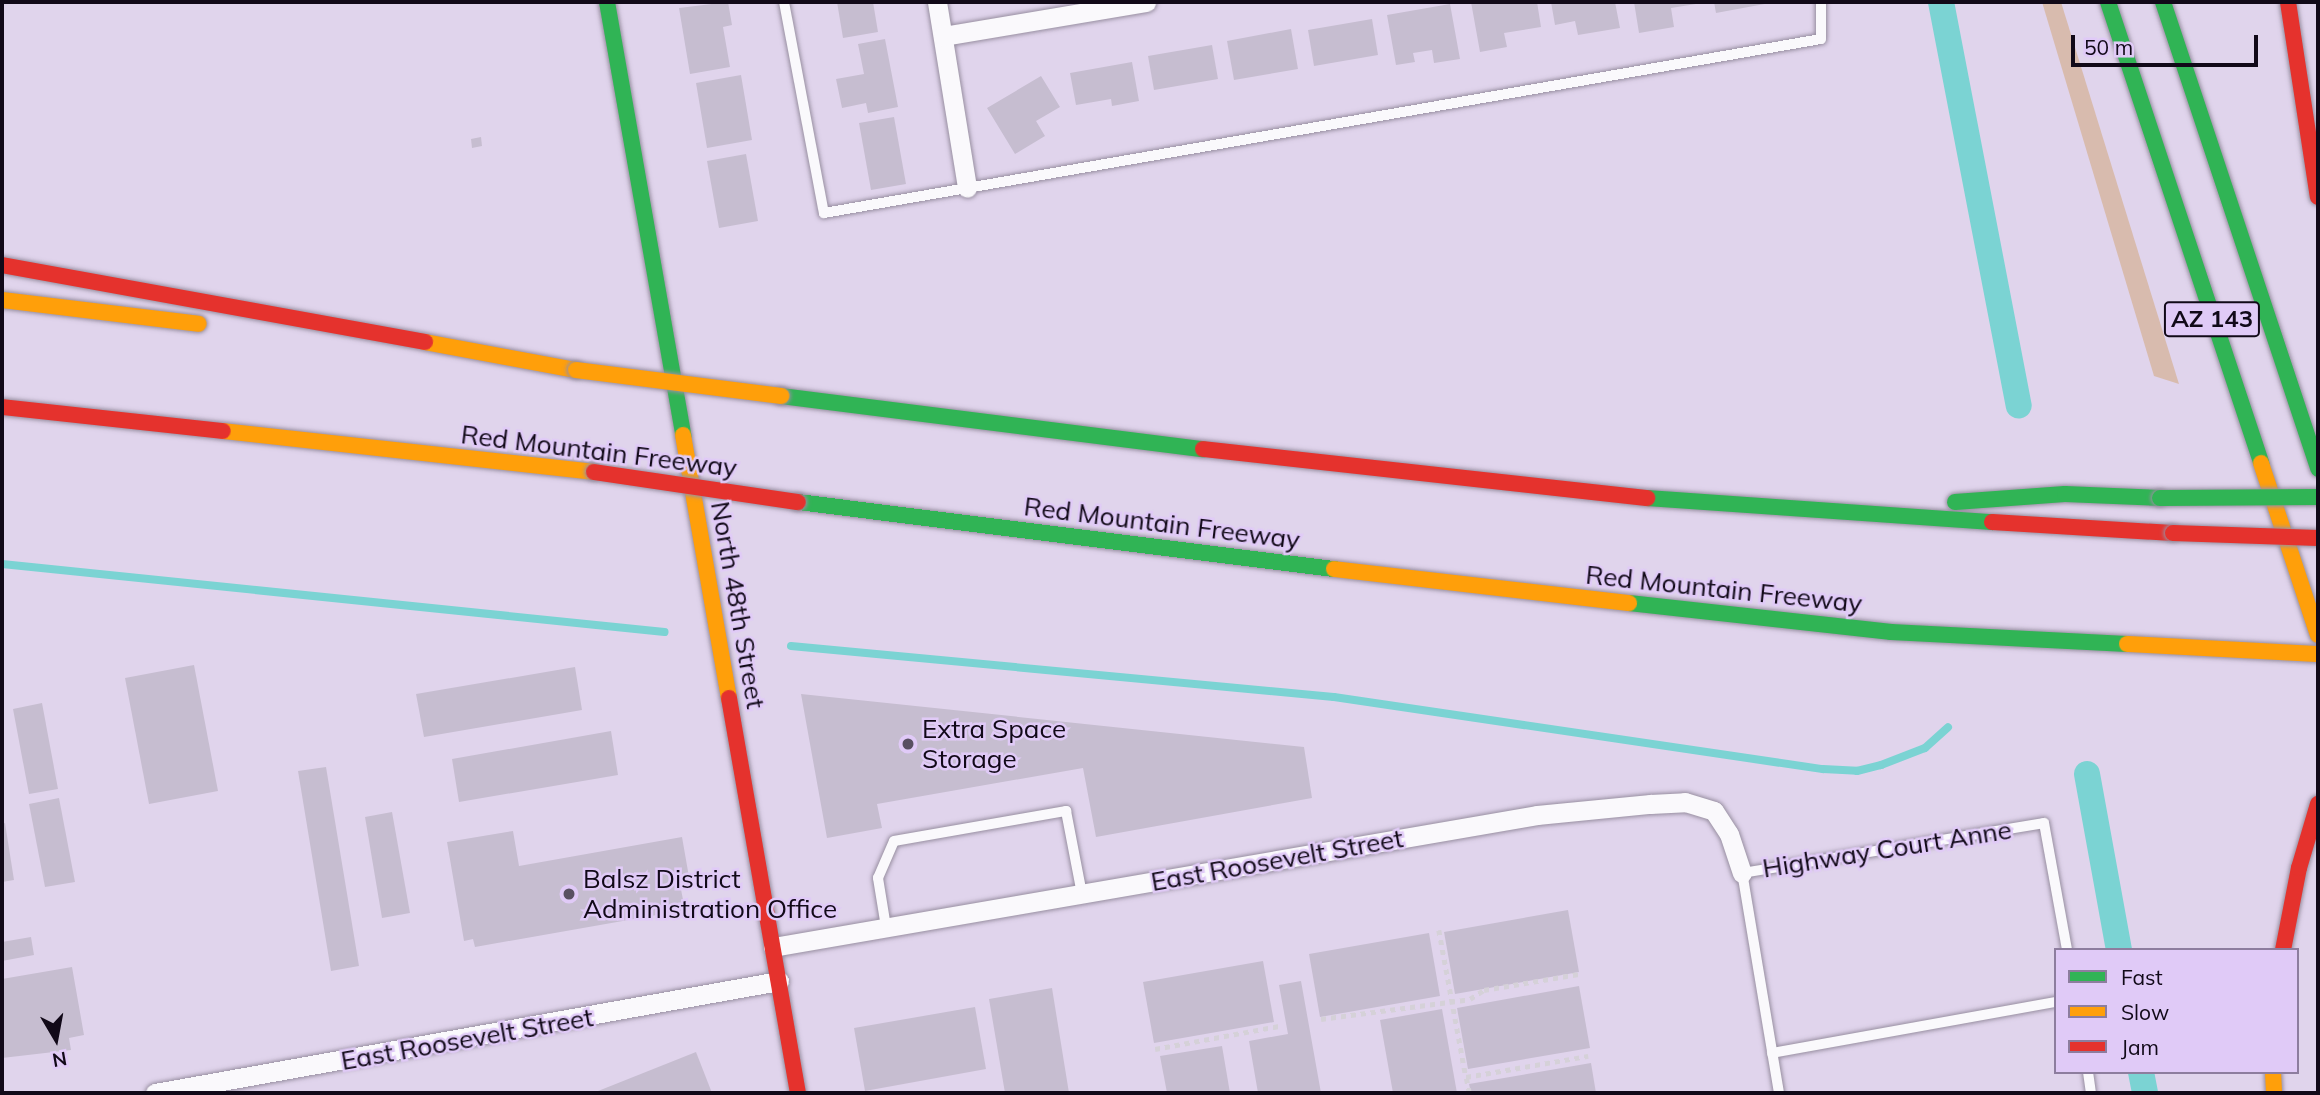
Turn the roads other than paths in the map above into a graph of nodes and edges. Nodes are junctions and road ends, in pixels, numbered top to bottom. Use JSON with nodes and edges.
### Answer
{"nodes":[{"id":1,"x":607,"y":2,"type":"edge"},
{"id":2,"x":784,"y":2,"type":"edge"},
{"id":3,"x":937,"y":2,"type":"edge"},
{"id":4,"x":1146,"y":2,"type":"edge"},
{"id":5,"x":1821,"y":2,"type":"edge"},
{"id":6,"x":2108,"y":2,"type":"edge"},
{"id":7,"x":2163,"y":2,"type":"edge"},
{"id":8,"x":2288,"y":2,"type":"edge"},
{"id":9,"x":943,"y":36,"type":"junction"},
{"id":10,"x":967,"y":188,"type":"junction"},
{"id":11,"x":2318,"y":197,"type":"edge"},
{"id":12,"x":2,"y":265,"type":"edge"},
{"id":13,"x":2,"y":300,"type":"edge"},
{"id":14,"x":220,"y":327,"type":"dead end"},
{"id":15,"x":289,"y":335,"type":"dead end"},
{"id":16,"x":576,"y":370,"type":"junction"},
{"id":17,"x":2,"y":407,"type":"edge"},
{"id":18,"x":2318,"y":469,"type":"edge"},
{"id":19,"x":2318,"y":498,"type":"edge"},
{"id":20,"x":1817,"y":512,"type":"junction"},
{"id":21,"x":2318,"y":538,"type":"edge"},
{"id":22,"x":2318,"y":635,"type":"edge"},
{"id":23,"x":2213,"y":651,"type":"junction"},
{"id":24,"x":2318,"y":654,"type":"edge"},
{"id":25,"x":2318,"y":664,"type":"edge"},
{"id":26,"x":2318,"y":804,"type":"edge"},
{"id":27,"x":1742,"y":873,"type":"junction"},
{"id":28,"x":1082,"y":894,"type":"junction"},
{"id":29,"x":886,"y":927,"type":"junction"},
{"id":30,"x":773,"y":947,"type":"junction"},
{"id":31,"x":2067,"y":948,"type":"edge"},
{"id":32,"x":2283,"y":948,"type":"edge"},
{"id":33,"x":779,"y":981,"type":"junction"},
{"id":34,"x":2054,"y":1002,"type":"edge"},
{"id":35,"x":1772,"y":1053,"type":"junction"},
{"id":36,"x":2088,"y":1074,"type":"edge"},
{"id":37,"x":155,"y":1093,"type":"edge"},
{"id":38,"x":798,"y":1093,"type":"edge"},
{"id":39,"x":1779,"y":1093,"type":"edge"},
{"id":40,"x":2091,"y":1093,"type":"edge"}],
"edges":[{"from":1,"to":30,"type":"main road","name":"North 48th Street"},
{"from":2,"to":10,"type":"lane"},
{"from":3,"to":9,"type":"street"},
{"from":4,"to":9,"type":"street"},
{"from":5,"to":10,"type":"lane"},
{"from":6,"to":22,"type":"main road","number":"AZ 143"},
{"from":7,"to":18,"type":"main road","number":"AZ 143"},
{"from":8,"to":11,"type":"main road"},
{"from":9,"to":10,"type":"street"},
{"from":12,"to":16,"type":"main road"},
{"from":13,"to":14,"type":"main road"},
{"from":15,"to":16,"type":"main road"},
{"from":16,"to":20,"type":"main road","bridge":true},
{"from":17,"to":23,"type":"main road","name":"Red Mountain Freeway","bridge":true},
{"from":19,"to":20,"type":"main road","bridge":true},
{"from":20,"to":21,"type":"main road","bridge":true},
{"from":23,"to":24,"type":"main road","name":"Red Mountain Freeway"},
{"from":23,"to":25,"type":"main road"},
{"from":26,"to":32,"type":"main road"},
{"from":27,"to":28,"type":"street","name":"East Roosevelt Street"},
{"from":27,"to":31,"type":"lane","name":"Highway Court Anne"},
{"from":27,"to":35,"type":"lane","name":"Highway Court Anne"},
{"from":28,"to":29,"type":"street","name":"East Roosevelt Street"},
{"from":28,"to":29,"type":"lane"},
{"from":29,"to":30,"type":"street","name":"East Roosevelt Street"},
{"from":30,"to":33,"type":"main road","name":"North 48th Street"},
{"from":33,"to":37,"type":"street","name":"East Roosevelt Street"},
{"from":33,"to":38,"type":"main road","name":"North 48th Street"},
{"from":34,"to":35,"type":"lane"},
{"from":35,"to":39,"type":"lane","name":"Highway Court Anne"},
{"from":36,"to":40,"type":"lane"}]}
